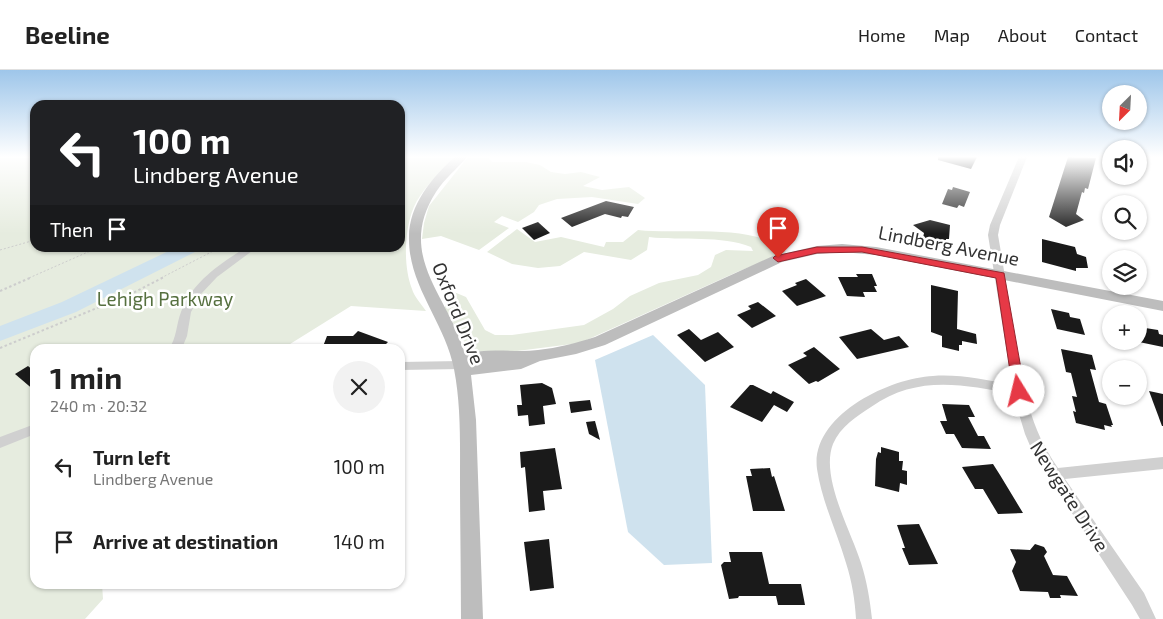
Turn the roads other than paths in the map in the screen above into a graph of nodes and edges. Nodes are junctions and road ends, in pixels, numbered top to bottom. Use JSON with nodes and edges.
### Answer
{"nodes":[{"id":1,"x":437,"y":183,"type":"edge"},
{"id":2,"x":1012,"y":183,"type":"edge"},
{"id":3,"x":245,"y":252,"type":"edge"},
{"id":4,"x":1000,"y":275,"type":"junction"},
{"id":5,"x":1163,"y":306,"type":"edge"},
{"id":6,"x":178,"y":344,"type":"edge"},
{"id":7,"x":461,"y":365,"type":"junction"},
{"id":8,"x":405,"y":366,"type":"edge"},
{"id":9,"x":1019,"y":391,"type":"junction"},
{"id":10,"x":30,"y":431,"type":"edge"},
{"id":11,"x":0,"y":443,"type":"edge"},
{"id":12,"x":1163,"y":463,"type":"edge"},
{"id":13,"x":1055,"y":474,"type":"junction"},
{"id":14,"x":472,"y":619,"type":"edge"},
{"id":15,"x":864,"y":619,"type":"edge"},
{"id":16,"x":1148,"y":619,"type":"edge"}],
"edges":[{"from":1,"to":7,"type":"street","name":"Oxford Drive"},
{"from":2,"to":4,"type":"street","name":"Newgate Drive"},
{"from":3,"to":6,"type":"street"},
{"from":4,"to":5,"type":"street","name":"Lindberg Avenue"},
{"from":4,"to":7,"type":"street","name":"Lindberg Avenue"},
{"from":4,"to":9,"type":"street","name":"Newgate Drive"},
{"from":7,"to":8,"type":"street","name":"Lindberg Avenue"},
{"from":7,"to":14,"type":"street","name":"Oxford Drive"},
{"from":9,"to":13,"type":"street","name":"Newgate Drive"},
{"from":9,"to":15,"type":"street"},
{"from":10,"to":11,"type":"street"},
{"from":12,"to":13,"type":"street"},
{"from":13,"to":16,"type":"street","name":"Newgate Drive"}]}
